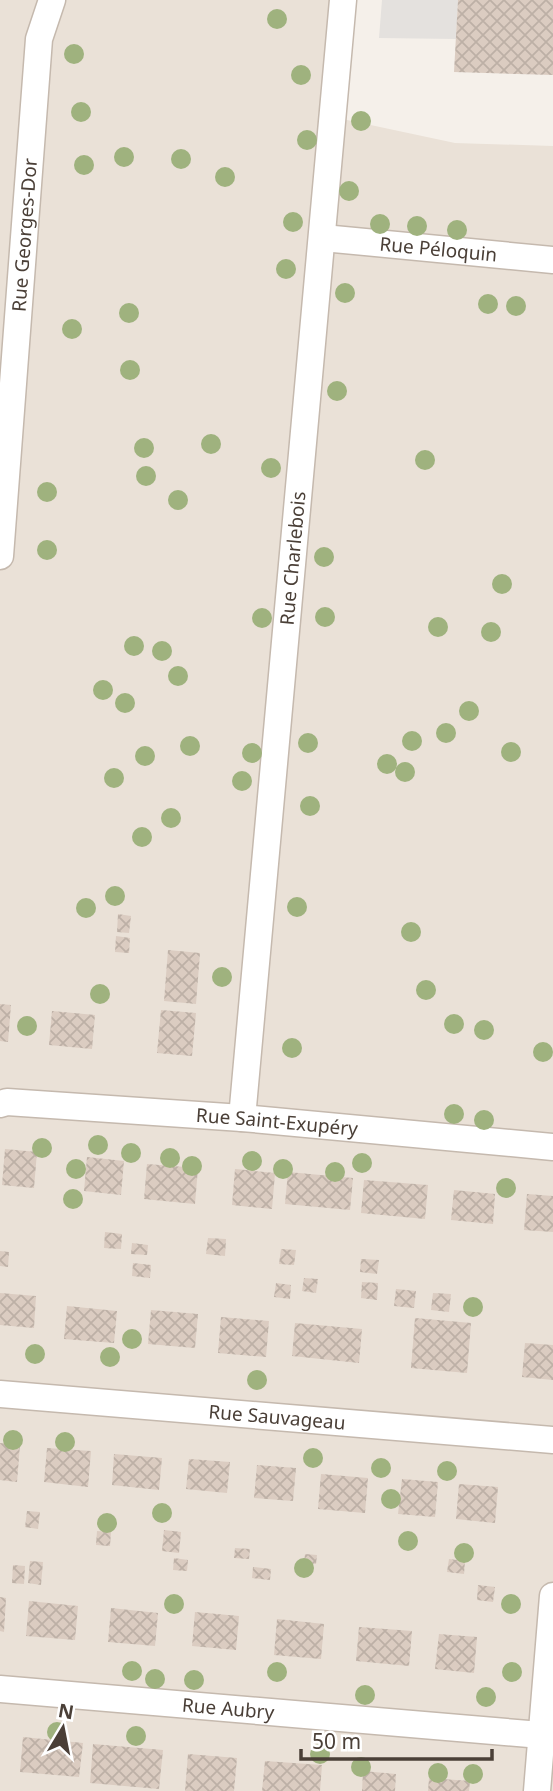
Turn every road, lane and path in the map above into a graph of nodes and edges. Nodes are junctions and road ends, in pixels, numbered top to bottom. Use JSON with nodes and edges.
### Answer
{"nodes":[{"id":1,"x":52,"y":0,"type":"edge"},
{"id":2,"x":343,"y":0,"type":"edge"},
{"id":3,"x":323,"y":238,"type":"junction"},
{"id":4,"x":553,"y":260,"type":"edge"},
{"id":5,"x":0,"y":556,"type":"edge"},
{"id":6,"x":0,"y":1104,"type":"edge"},
{"id":7,"x":242,"y":1118,"type":"junction"},
{"id":8,"x":553,"y":1147,"type":"edge"},
{"id":9,"x":0,"y":1394,"type":"edge"},
{"id":10,"x":553,"y":1440,"type":"edge"},
{"id":11,"x":553,"y":1596,"type":"edge"},
{"id":12,"x":0,"y":1689,"type":"edge"},
{"id":13,"x":541,"y":1735,"type":"junction"},
{"id":14,"x":537,"y":1791,"type":"edge"}],
"edges":[{"from":1,"to":5,"type":"street","name":"Rue Georges-Dor"},
{"from":2,"to":3,"type":"street","name":"Rue Charlebois"},
{"from":3,"to":4,"type":"street","name":"Rue Péloquin"},
{"from":3,"to":7,"type":"street","name":"Rue Charlebois"},
{"from":6,"to":7,"type":"street","name":"Rue Saint-Exupéry"},
{"from":7,"to":8,"type":"street","name":"Rue Saint-Exupéry"},
{"from":9,"to":10,"type":"street","name":"Rue Sauvageau"},
{"from":11,"to":13,"type":"street"},
{"from":12,"to":13,"type":"street","name":"Rue Aubry"},
{"from":13,"to":14,"type":"street"}]}
